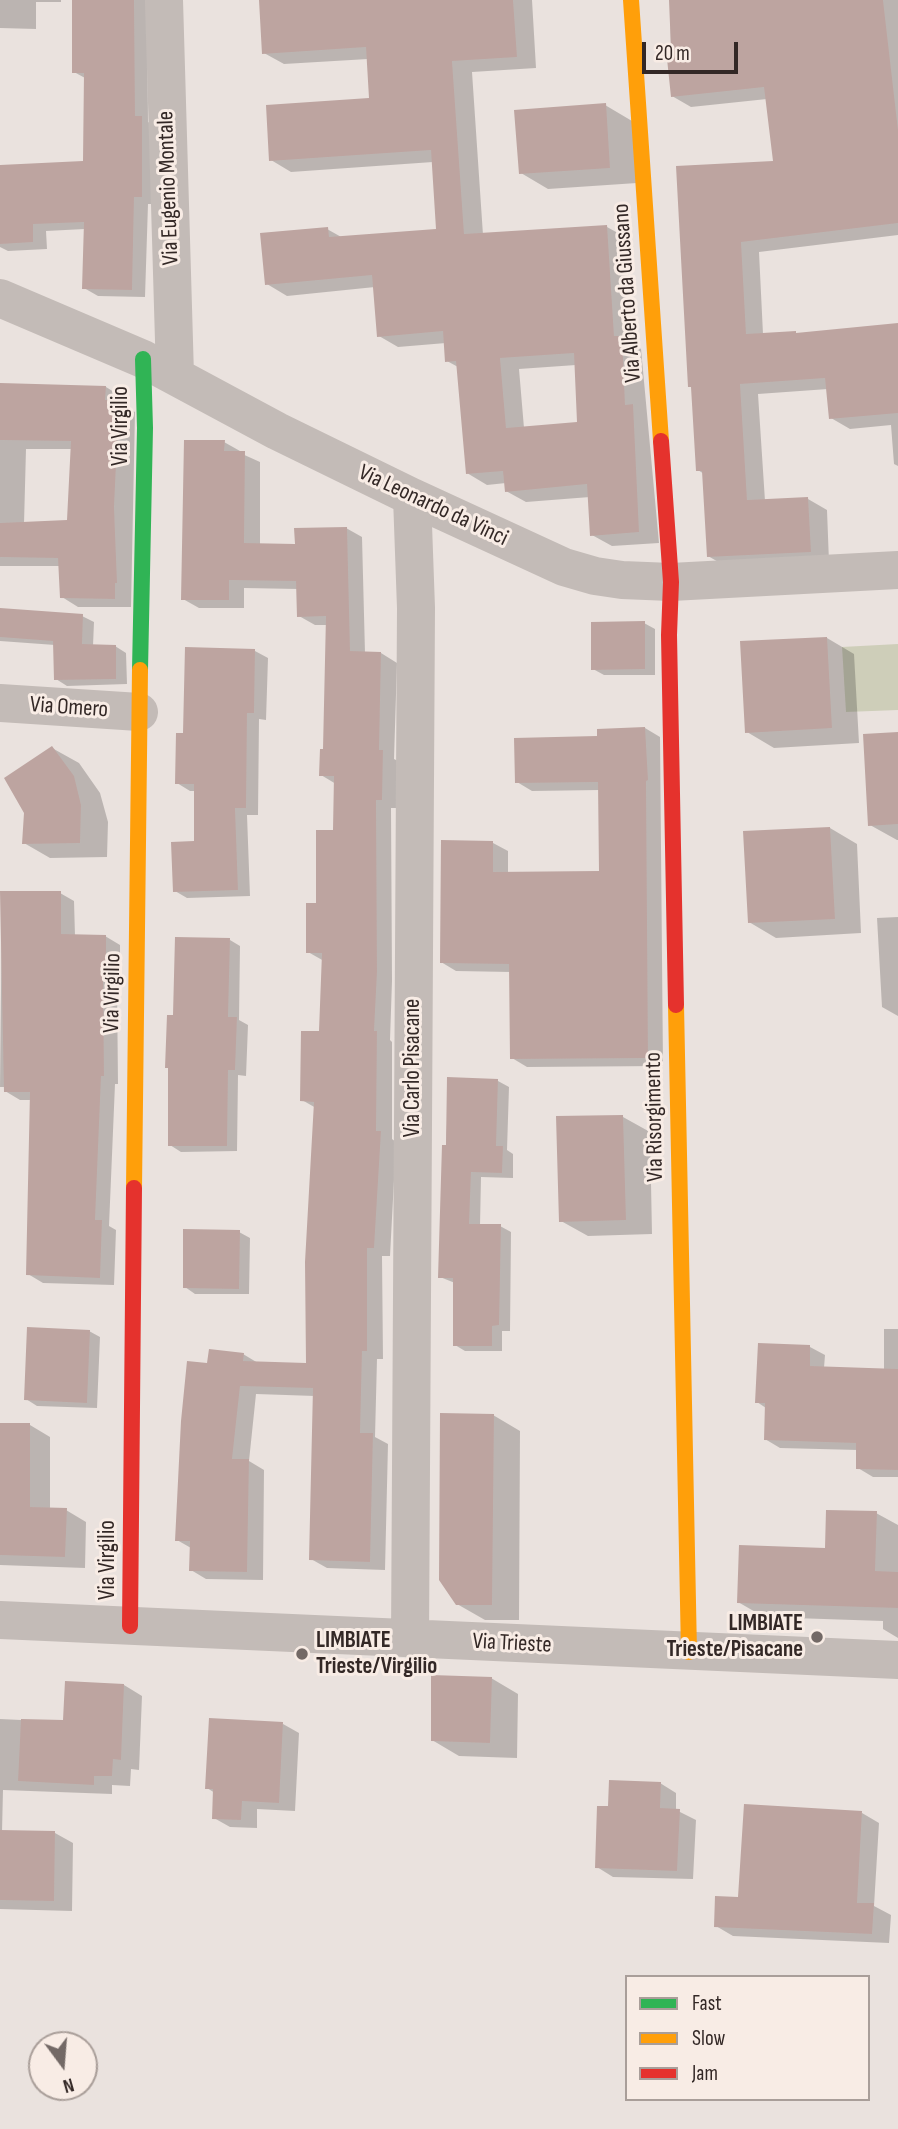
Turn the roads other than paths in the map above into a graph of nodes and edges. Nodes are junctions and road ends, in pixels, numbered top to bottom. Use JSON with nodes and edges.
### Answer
{"nodes":[{"id":1,"x":164,"y":0,"type":"edge"},
{"id":2,"x":631,"y":0,"type":"edge"},
{"id":3,"x":0,"y":298,"type":"edge"},
{"id":4,"x":159,"y":367,"type":"junction"},
{"id":5,"x":412,"y":497,"type":"junction"},
{"id":6,"x":898,"y":570,"type":"edge"},
{"id":7,"x":671,"y":582,"type":"junction"},
{"id":8,"x":0,"y":703,"type":"edge"},
{"id":9,"x":139,"y":712,"type":"junction"},
{"id":10,"x":0,"y":1620,"type":"edge"},
{"id":11,"x":130,"y":1626,"type":"junction"},
{"id":12,"x":410,"y":1639,"type":"junction"},
{"id":13,"x":688,"y":1652,"type":"junction"},
{"id":14,"x":898,"y":1660,"type":"edge"}],
"edges":[{"from":1,"to":4,"type":"street","name":"Via Eugenio Montale"},
{"from":2,"to":7,"type":"street","name":"Via Alberto da Giussano"},
{"from":3,"to":4,"type":"street","name":"Via Leonardo da Vinci"},
{"from":4,"to":5,"type":"street","name":"Via Leonardo da Vinci"},
{"from":4,"to":9,"type":"street","name":"Via Virgilio"},
{"from":5,"to":7,"type":"street","name":"Via Leonardo da Vinci"},
{"from":5,"to":12,"type":"street","name":"Via Carlo Pisacane"},
{"from":6,"to":7,"type":"street","name":"Via Leonardo da Vinci"},
{"from":7,"to":13,"type":"street","name":"Via Risorgimento"},
{"from":8,"to":9,"type":"street","name":"Via Omero"},
{"from":9,"to":11,"type":"street","name":"Via Virgilio"},
{"from":10,"to":11,"type":"street","name":"Via Trieste"},
{"from":11,"to":12,"type":"street","name":"Via Trieste"},
{"from":12,"to":13,"type":"street","name":"Via Trieste"},
{"from":13,"to":14,"type":"street","name":"Via Trieste"}]}
